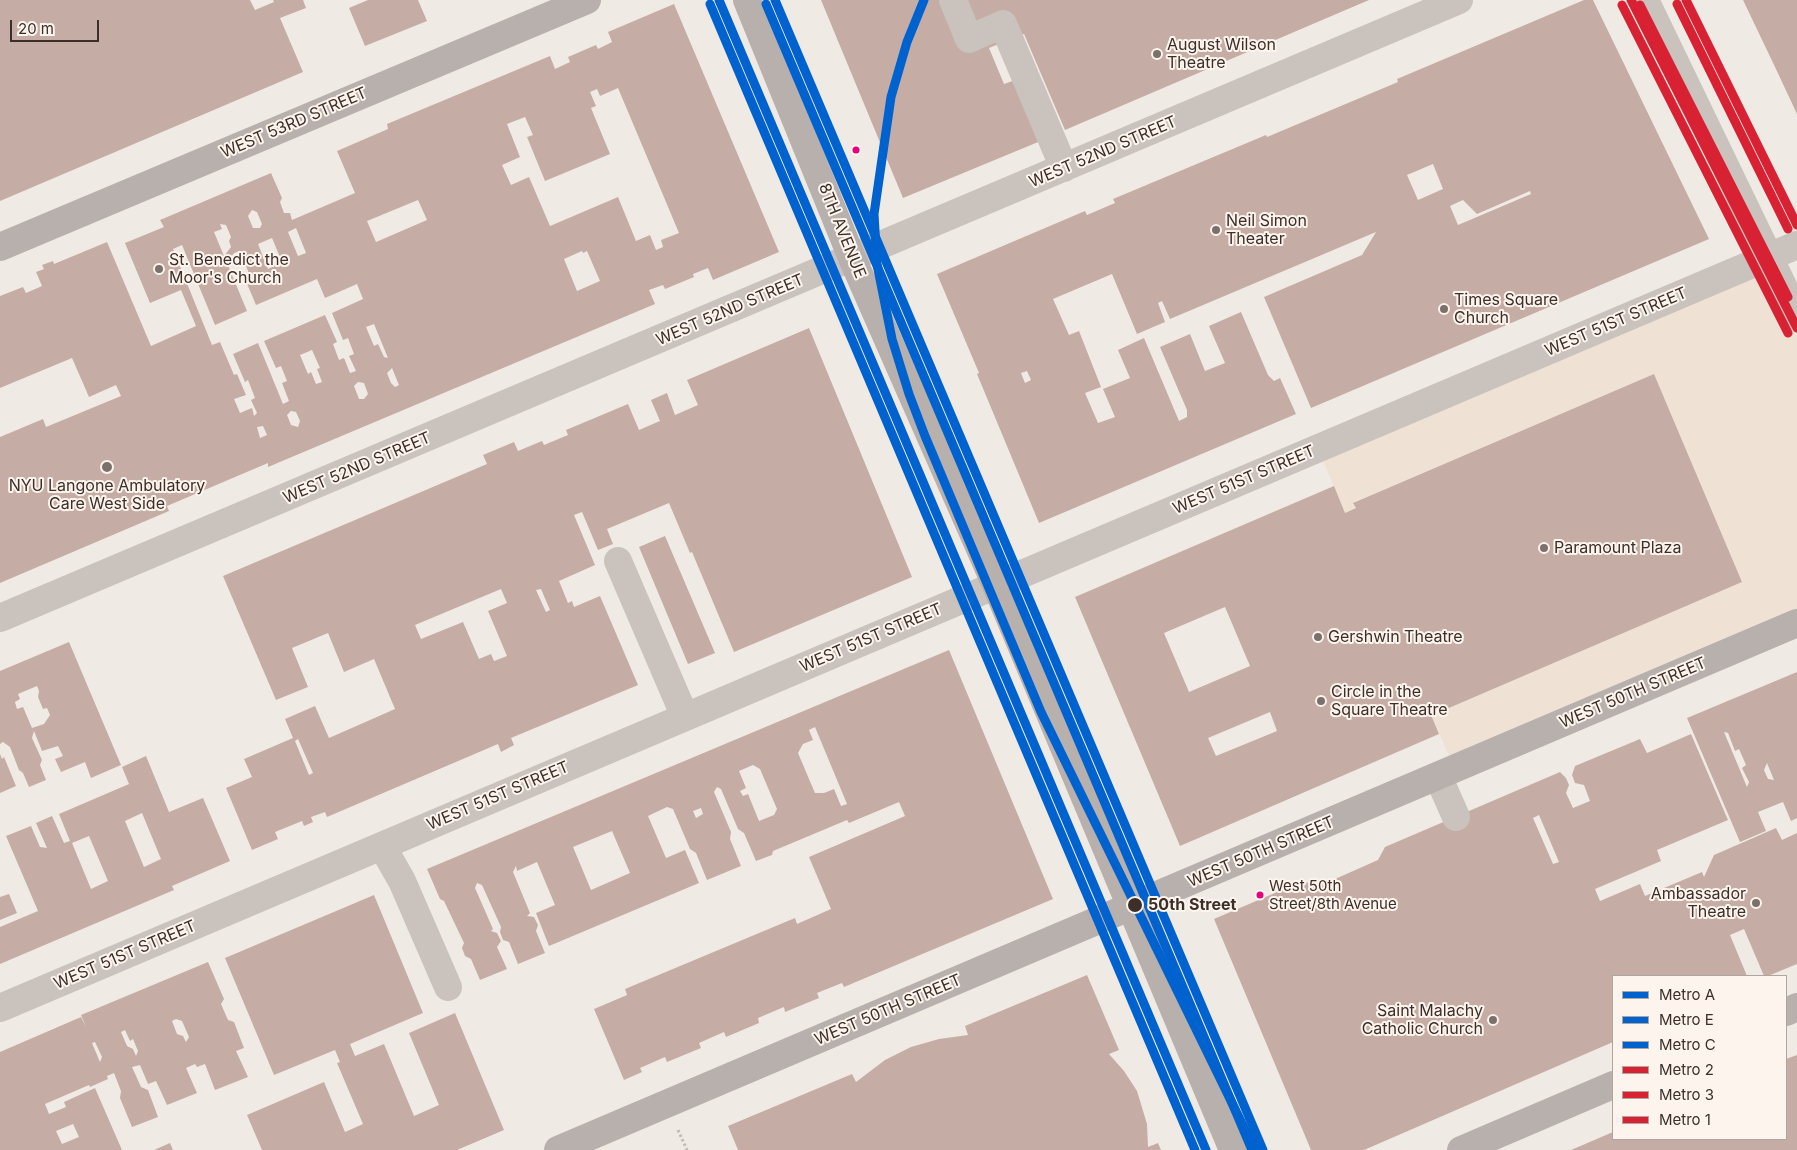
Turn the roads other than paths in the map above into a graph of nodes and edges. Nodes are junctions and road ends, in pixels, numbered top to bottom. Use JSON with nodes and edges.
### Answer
{"nodes":[{"id":1,"x":587,"y":0,"type":"edge"},
{"id":2,"x":747,"y":0,"type":"edge"},
{"id":3,"x":952,"y":0,"type":"edge"},
{"id":4,"x":1459,"y":0,"type":"edge"},
{"id":5,"x":1645,"y":0,"type":"edge"},
{"id":6,"x":1064,"y":168,"type":"junction"},
{"id":7,"x":1797,"y":245,"type":"edge"},
{"id":8,"x":0,"y":246,"type":"edge"},
{"id":9,"x":1769,"y":257,"type":"junction"},
{"id":10,"x":852,"y":258,"type":"junction"},
{"id":11,"x":1797,"y":315,"type":"edge"},
{"id":12,"x":618,"y":562,"type":"dead end"},
{"id":13,"x":996,"y":585,"type":"junction"},
{"id":14,"x":0,"y":618,"type":"edge"},
{"id":15,"x":1797,"y":623,"type":"edge"},
{"id":16,"x":685,"y":717,"type":"junction"},
{"id":17,"x":1438,"y":776,"type":"junction"},
{"id":18,"x":1456,"y":817,"type":"dead end"},
{"id":19,"x":382,"y":846,"type":"junction"},
{"id":20,"x":1132,"y":906,"type":"junction"},
{"id":21,"x":448,"y":987,"type":"dead end"},
{"id":22,"x":0,"y":1008,"type":"edge"},
{"id":23,"x":1612,"y":1085,"type":"edge"},
{"id":24,"x":558,"y":1150,"type":"edge"},
{"id":25,"x":1233,"y":1150,"type":"edge"},
{"id":26,"x":1461,"y":1150,"type":"edge"}],
"edges":[{"from":1,"to":8,"type":"main road","name":"WEST 53RD STREET"},
{"from":2,"to":10,"type":"main road","name":"8TH AVENUE"},
{"from":3,"to":6,"type":"street"},
{"from":4,"to":6,"type":"street","name":"WEST 52ND STREET"},
{"from":5,"to":9,"type":"street"},
{"from":6,"to":10,"type":"street","name":"WEST 52ND STREET"},
{"from":7,"to":9,"type":"street","name":"WEST 51ST STREET"},
{"from":9,"to":11,"type":"street"},
{"from":9,"to":13,"type":"street","name":"WEST 51ST STREET"},
{"from":10,"to":13,"type":"main road","name":"8TH AVENUE"},
{"from":10,"to":14,"type":"street","name":"WEST 52ND STREET"},
{"from":12,"to":16,"type":"street"},
{"from":13,"to":16,"type":"street","name":"WEST 51ST STREET"},
{"from":13,"to":20,"type":"main road","name":"8TH AVENUE"},
{"from":15,"to":17,"type":"main road","name":"WEST 50TH STREET"},
{"from":16,"to":19,"type":"street","name":"WEST 51ST STREET"},
{"from":17,"to":18,"type":"street"},
{"from":17,"to":20,"type":"main road","name":"WEST 50TH STREET"},
{"from":19,"to":21,"type":"street"},
{"from":19,"to":22,"type":"street","name":"WEST 51ST STREET"},
{"from":20,"to":24,"type":"main road","name":"WEST 50TH STREET"},
{"from":20,"to":25,"type":"main road","name":"8TH AVENUE"},
{"from":23,"to":26,"type":"main road"}]}
